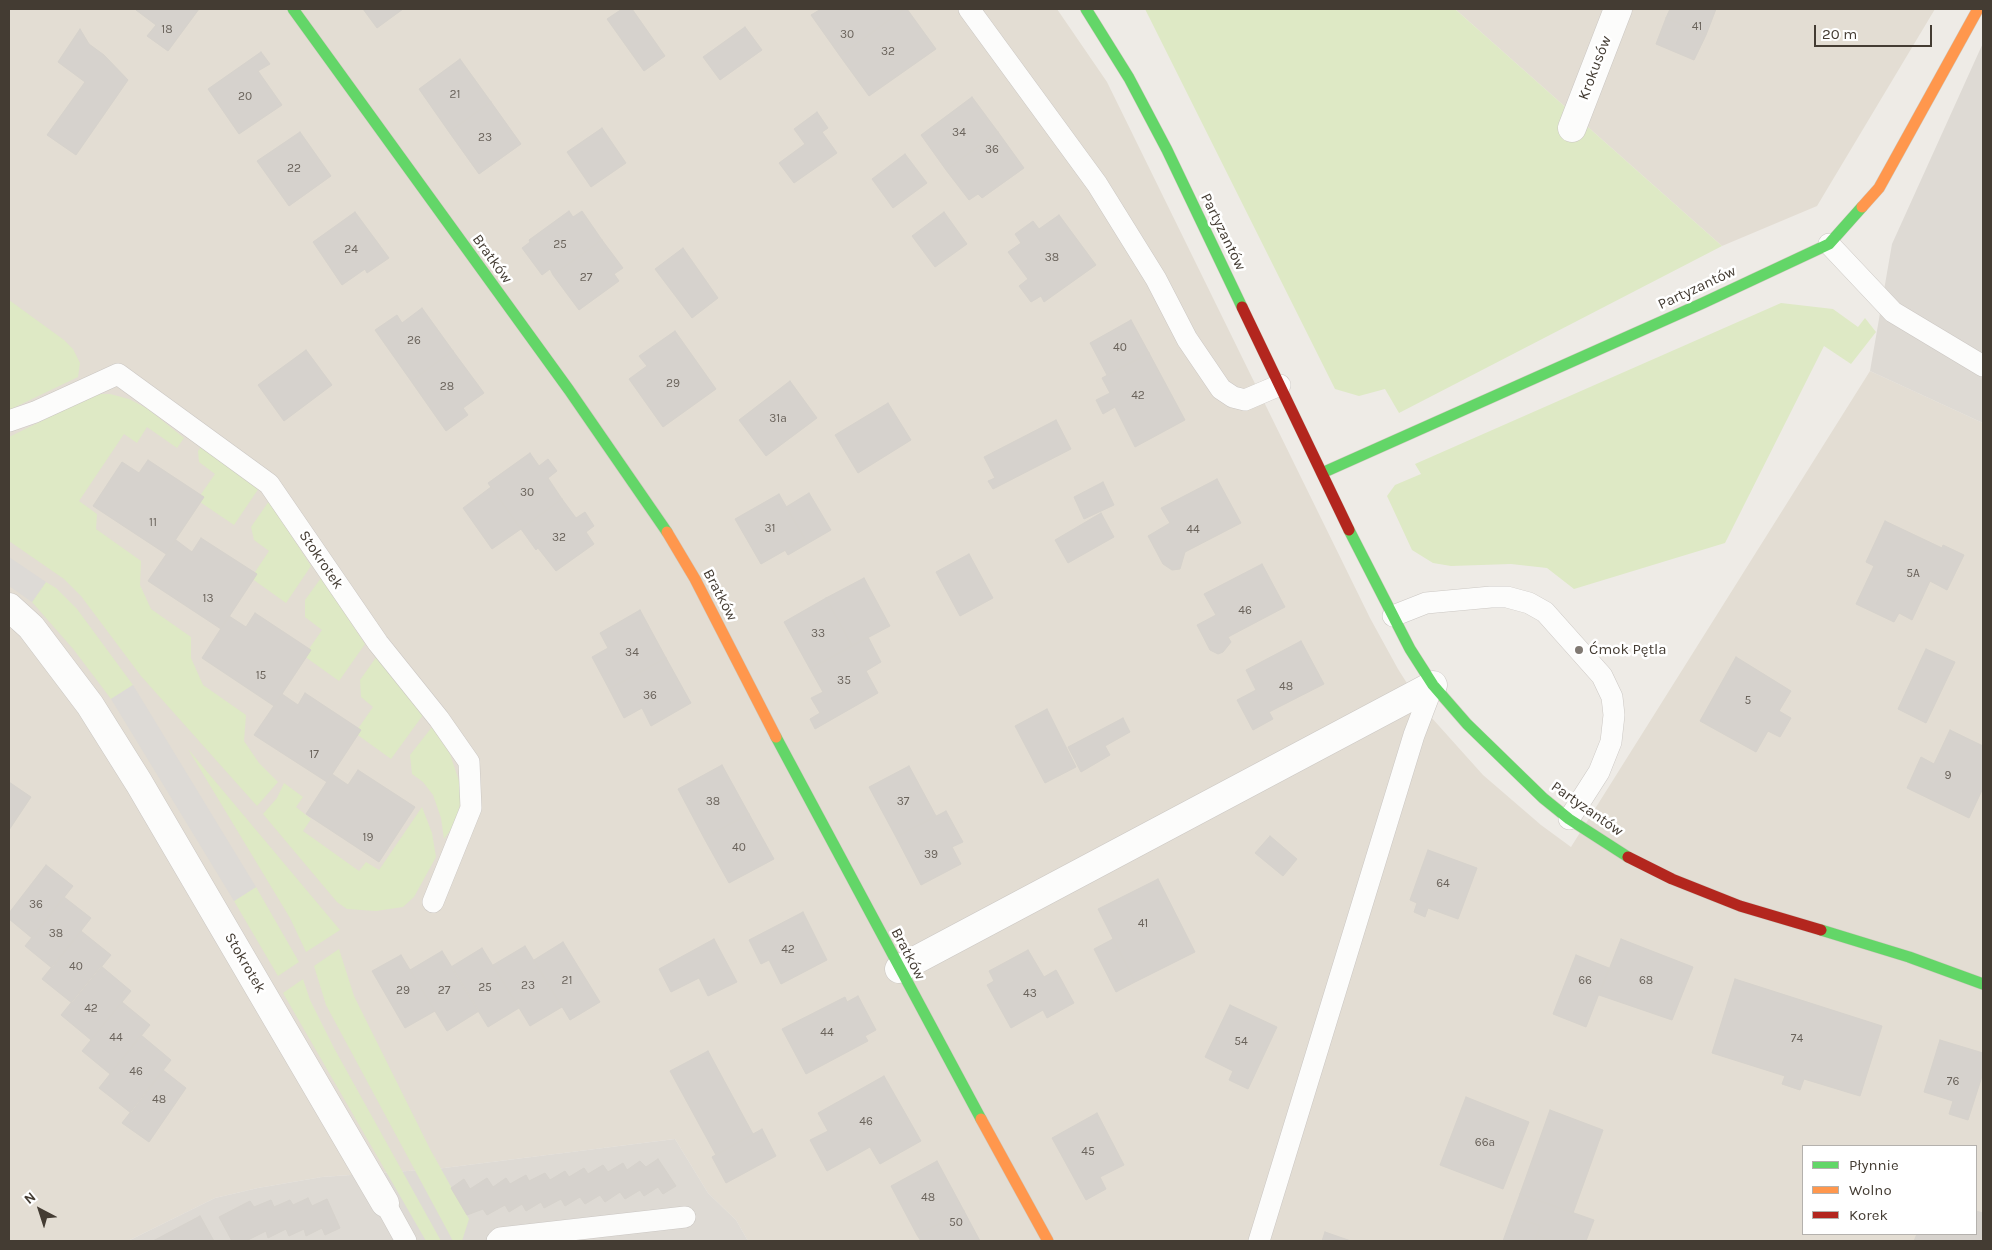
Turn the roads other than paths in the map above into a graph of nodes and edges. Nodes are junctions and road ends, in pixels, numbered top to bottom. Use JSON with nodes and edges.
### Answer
{"nodes":[{"id":1,"x":293,"y":9,"type":"edge"},
{"id":2,"x":969,"y":9,"type":"edge"},
{"id":3,"x":1086,"y":9,"type":"edge"},
{"id":4,"x":1618,"y":9,"type":"edge"},
{"id":5,"x":1978,"y":9,"type":"edge"},
{"id":6,"x":1572,"y":128,"type":"dead end"},
{"id":7,"x":1829,"y":244,"type":"junction"},
{"id":8,"x":1983,"y":366,"type":"edge"},
{"id":9,"x":1280,"y":385,"type":"junction"},
{"id":10,"x":9,"y":422,"type":"edge"},
{"id":11,"x":1322,"y":473,"type":"junction"},
{"id":12,"x":9,"y":607,"type":"edge"},
{"id":13,"x":1393,"y":616,"type":"junction"},
{"id":14,"x":1433,"y":685,"type":"junction"},
{"id":15,"x":1569,"y":819,"type":"junction"},
{"id":16,"x":433,"y":902,"type":"dead end"},
{"id":17,"x":899,"y":969,"type":"junction"},
{"id":18,"x":1983,"y":984,"type":"edge"},
{"id":19,"x":385,"y":1203,"type":"joint"},
{"id":20,"x":685,"y":1217,"type":"dead end"},
{"id":21,"x":406,"y":1241,"type":"edge"},
{"id":22,"x":497,"y":1241,"type":"edge"},
{"id":23,"x":1048,"y":1241,"type":"edge"},
{"id":24,"x":1258,"y":1241,"type":"edge"}],
"edges":[{"from":1,"to":17,"type":"street","name":"Bratków"},
{"from":2,"to":9,"type":"lane"},
{"from":3,"to":9,"type":"street","name":"Partyzantów"},
{"from":4,"to":6,"type":"street","name":"Krokusów"},
{"from":5,"to":7,"type":"street","name":"Partyzantów"},
{"from":7,"to":8,"type":"lane"},
{"from":7,"to":11,"type":"street","name":"Partyzantów"},
{"from":9,"to":11,"type":"street","name":"Partyzantów"},
{"from":10,"to":16,"type":"lane","name":"Stokrotek"},
{"from":11,"to":13,"type":"street","name":"Partyzantów"},
{"from":12,"to":19,"type":"street","name":"Stokrotek"},
{"from":13,"to":14,"type":"street","name":"Partyzantów"},
{"from":13,"to":15,"type":"lane"},
{"from":14,"to":15,"type":"street","name":"Partyzantów"},
{"from":14,"to":17,"type":"street"},
{"from":14,"to":24,"type":"lane"},
{"from":15,"to":18,"type":"street","name":"Partyzantów"},
{"from":17,"to":23,"type":"street","name":"Bratków"},
{"from":19,"to":21,"type":"lane"},
{"from":20,"to":22,"type":"lane"}]}
